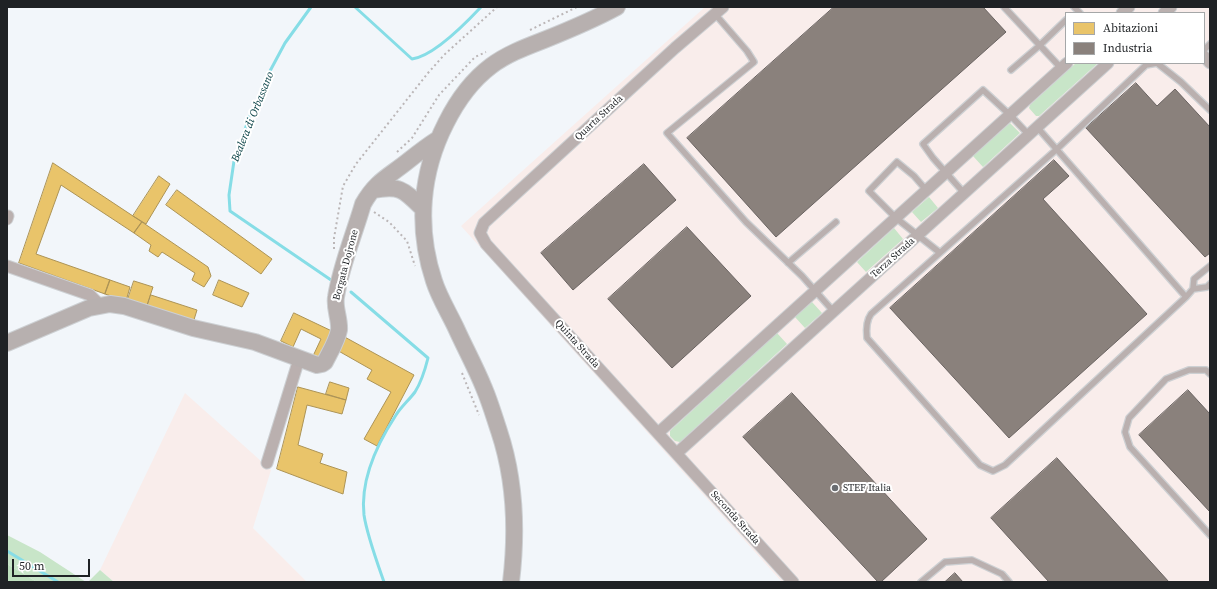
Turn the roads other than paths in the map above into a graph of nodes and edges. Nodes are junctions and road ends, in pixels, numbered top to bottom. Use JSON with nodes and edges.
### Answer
{"nodes":[{"id":1,"x":617,"y":7,"type":"edge"},
{"id":2,"x":1004,"y":7,"type":"edge"},
{"id":3,"x":719,"y":10,"type":"edge"},
{"id":4,"x":1065,"y":21,"type":"edge"},
{"id":5,"x":1039,"y":46,"type":"junction"},
{"id":6,"x":1107,"y":64,"type":"edge"},
{"id":7,"x":1151,"y":64,"type":"edge"},
{"id":8,"x":1157,"y":64,"type":"edge"},
{"id":9,"x":1064,"y":66,"type":"edge"},
{"id":10,"x":1011,"y":70,"type":"dead end"},
{"id":11,"x":1210,"y":110,"type":"edge"},
{"id":12,"x":1010,"y":115,"type":"junction"},
{"id":13,"x":1037,"y":127,"type":"junction"},
{"id":14,"x":1028,"y":135,"type":"junction"},
{"id":15,"x":438,"y":139,"type":"junction"},
{"id":16,"x":1057,"y":149,"type":"junction"},
{"id":17,"x":946,"y":172,"type":"junction"},
{"id":18,"x":373,"y":190,"type":"junction"},
{"id":19,"x":927,"y":191,"type":"junction"},
{"id":20,"x":964,"y":193,"type":"junction"},
{"id":21,"x":423,"y":208,"type":"junction"},
{"id":22,"x":896,"y":218,"type":"junction"},
{"id":23,"x":836,"y":222,"type":"dead end"},
{"id":24,"x":480,"y":233,"type":"joint"},
{"id":25,"x":917,"y":236,"type":"junction"},
{"id":26,"x":939,"y":252,"type":"junction"},
{"id":27,"x":788,"y":263,"type":"junction"},
{"id":28,"x":7,"y":266,"type":"edge"},
{"id":29,"x":1210,"y":266,"type":"edge"},
{"id":30,"x":1210,"y":284,"type":"edge"},
{"id":31,"x":1193,"y":289,"type":"junction"},
{"id":32,"x":816,"y":292,"type":"junction"},
{"id":33,"x":1186,"y":297,"type":"junction"},
{"id":34,"x":100,"y":305,"type":"junction"},
{"id":35,"x":834,"y":312,"type":"junction"},
{"id":36,"x":7,"y":344,"type":"edge"},
{"id":37,"x":299,"y":359,"type":"junction"},
{"id":38,"x":1208,"y":372,"type":"edge"},
{"id":39,"x":658,"y":433,"type":"junction"},
{"id":40,"x":677,"y":453,"type":"junction"},
{"id":41,"x":267,"y":463,"type":"dead end"},
{"id":42,"x":1210,"y":535,"type":"edge"},
{"id":43,"x":511,"y":582,"type":"edge"},
{"id":44,"x":793,"y":582,"type":"edge"},
{"id":45,"x":920,"y":582,"type":"edge"},
{"id":46,"x":1010,"y":582,"type":"edge"}],
"edges":[{"from":1,"to":15,"type":"street"},
{"from":2,"to":5,"type":"lane"},
{"from":3,"to":24,"type":"street","name":"Quarta Strada"},
{"from":3,"to":27,"type":"lane"},
{"from":4,"to":5,"type":"lane"},
{"from":5,"to":9,"type":"lane"},
{"from":5,"to":10,"type":"lane"},
{"from":6,"to":13,"type":"street","name":"Terza Strada"},
{"from":7,"to":16,"type":"lane"},
{"from":8,"to":11,"type":"lane"},
{"from":9,"to":12,"type":"street"},
{"from":12,"to":14,"type":"lane"},
{"from":12,"to":17,"type":"street"},
{"from":12,"to":17,"type":"lane"},
{"from":13,"to":14,"type":"street","name":"Terza Strada"},
{"from":13,"to":16,"type":"lane"},
{"from":14,"to":20,"type":"street","name":"Terza Strada"},
{"from":15,"to":18,"type":"street","name":"Borgata Dojrone"},
{"from":15,"to":21,"type":"street"},
{"from":16,"to":26,"type":"lane"},
{"from":16,"to":33,"type":"lane"},
{"from":17,"to":19,"type":"street"},
{"from":17,"to":20,"type":"lane"},
{"from":18,"to":21,"type":"street"},
{"from":18,"to":37,"type":"street","name":"Borgata Dojrone"},
{"from":19,"to":22,"type":"street"},
{"from":19,"to":22,"type":"lane"},
{"from":20,"to":25,"type":"street","name":"Terza Strada"},
{"from":21,"to":43,"type":"street"},
{"from":22,"to":25,"type":"lane"},
{"from":22,"to":32,"type":"street"},
{"from":23,"to":27,"type":"lane"},
{"from":24,"to":39,"type":"street","name":"Quinta Strada"},
{"from":25,"to":26,"type":"lane"},
{"from":25,"to":35,"type":"street","name":"Terza Strada"},
{"from":26,"to":33,"type":"lane"},
{"from":27,"to":32,"type":"lane"},
{"from":28,"to":34,"type":"street"},
{"from":29,"to":31,"type":"lane"},
{"from":30,"to":31,"type":"lane"},
{"from":31,"to":33,"type":"lane"},
{"from":32,"to":35,"type":"lane"},
{"from":32,"to":39,"type":"street"},
{"from":34,"to":36,"type":"street","name":"Borgata Dojrone"},
{"from":34,"to":37,"type":"street","name":"Borgata Dojrone"},
{"from":35,"to":40,"type":"street","name":"Terza Strada"},
{"from":37,"to":41,"type":"street"},
{"from":38,"to":42,"type":"lane"},
{"from":39,"to":40,"type":"street","name":"Quinta Strada"},
{"from":40,"to":44,"type":"street","name":"Seconda Strada"},
{"from":45,"to":46,"type":"lane"}]}
